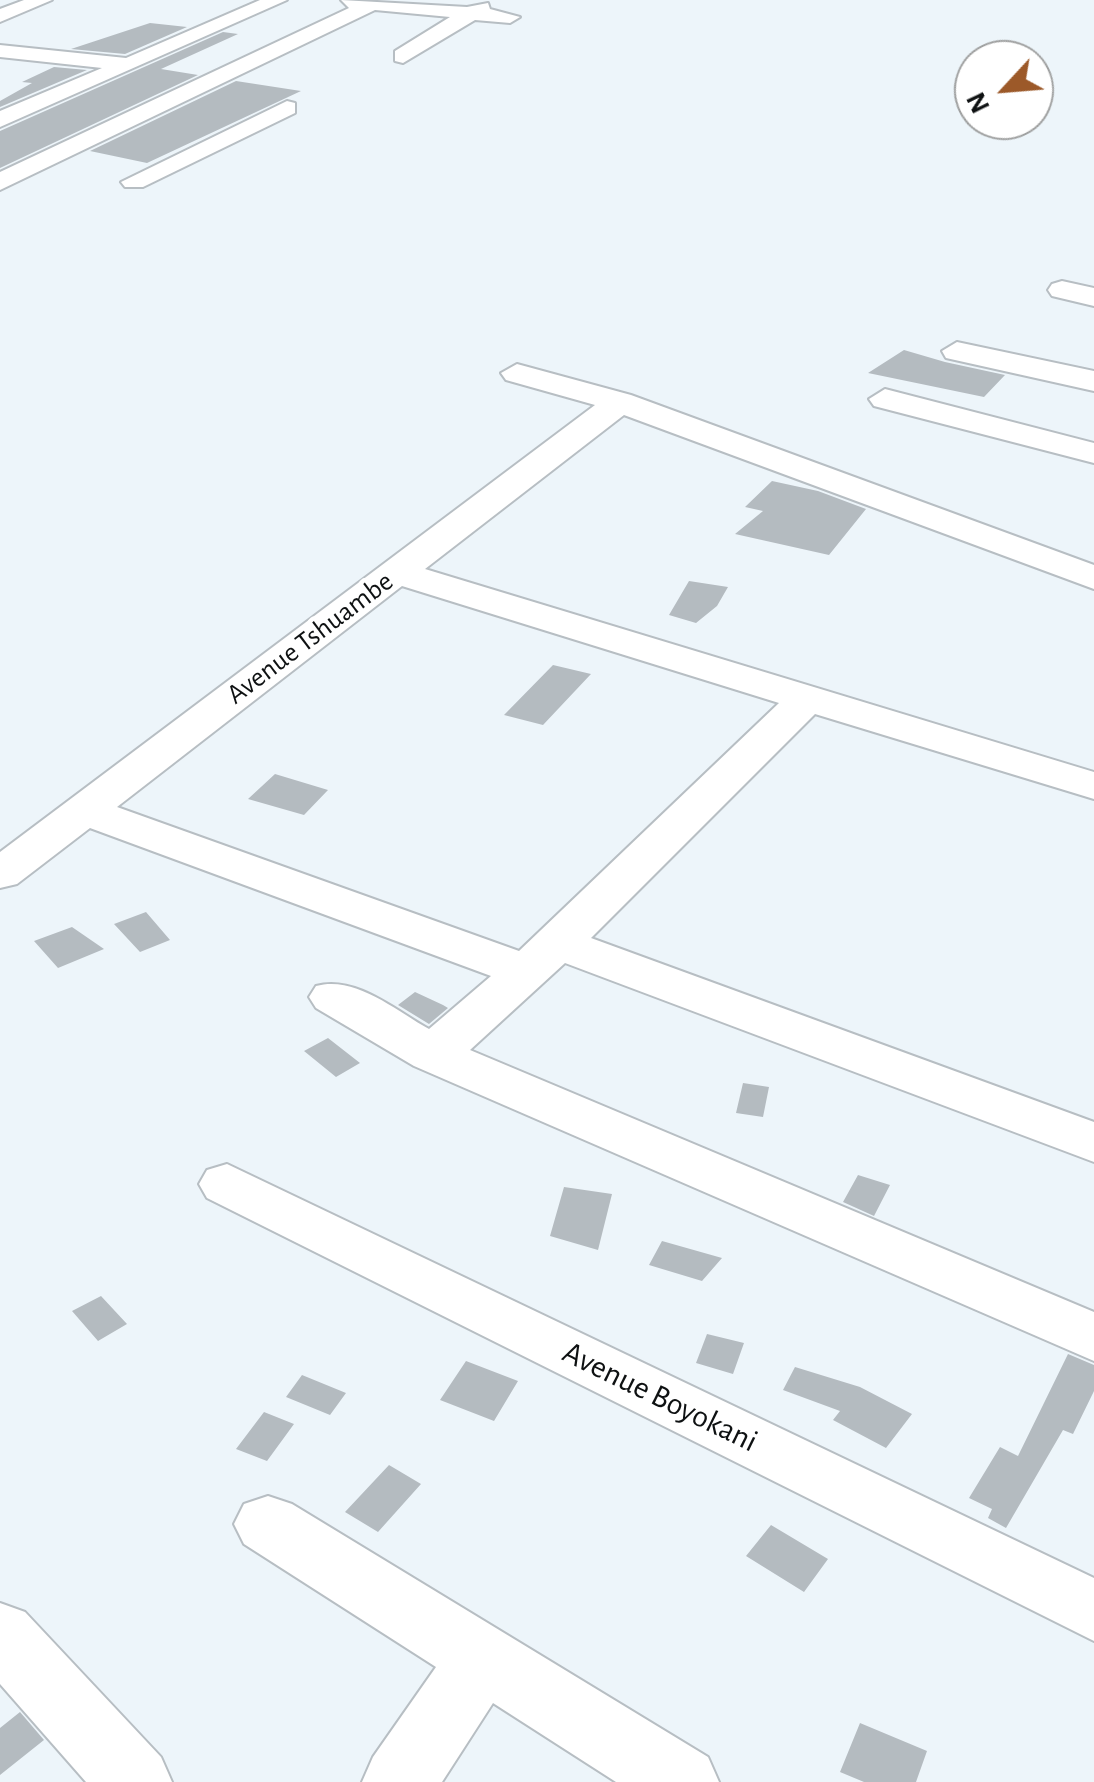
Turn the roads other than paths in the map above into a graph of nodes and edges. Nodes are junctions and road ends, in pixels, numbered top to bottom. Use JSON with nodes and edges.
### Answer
{"nodes":[{"id":1,"x":42,"y":0,"type":"edge"},
{"id":2,"x":277,"y":0,"type":"edge"},
{"id":3,"x":323,"y":0,"type":"edge"},
{"id":4,"x":491,"y":0,"type":"edge"},
{"id":5,"x":377,"y":2,"type":"edge"},
{"id":6,"x":473,"y":13,"type":"junction"},
{"id":7,"x":0,"y":16,"type":"edge"},
{"id":8,"x":510,"y":16,"type":"dead end"},
{"id":9,"x":0,"y":51,"type":"edge"},
{"id":10,"x":26,"y":54,"type":"junction"},
{"id":11,"x":403,"y":56,"type":"dead end"},
{"id":12,"x":126,"y":64,"type":"junction"},
{"id":13,"x":0,"y":65,"type":"edge"},
{"id":14,"x":227,"y":74,"type":"junction"},
{"id":15,"x":287,"y":108,"type":"dead end"},
{"id":16,"x":0,"y":120,"type":"edge"},
{"id":17,"x":0,"y":160,"type":"edge"},
{"id":18,"x":34,"y":166,"type":"junction"},
{"id":19,"x":0,"y":182,"type":"edge"},
{"id":20,"x":134,"y":182,"type":"junction"},
{"id":21,"x":161,"y":187,"type":"dead end"},
{"id":22,"x":1062,"y":290,"type":"dead end"},
{"id":23,"x":1094,"y":298,"type":"edge"},
{"id":24,"x":957,"y":351,"type":"dead end"},
{"id":25,"x":517,"y":374,"type":"dead end"},
{"id":26,"x":1094,"y":381,"type":"edge"},
{"id":27,"x":885,"y":399,"type":"dead end"},
{"id":28,"x":620,"y":402,"type":"junction"},
{"id":29,"x":1094,"y":453,"type":"edge"},
{"id":30,"x":396,"y":572,"type":"junction"},
{"id":31,"x":1094,"y":578,"type":"edge"},
{"id":32,"x":809,"y":698,"type":"junction"},
{"id":33,"x":1094,"y":786,"type":"edge"},
{"id":34,"x":84,"y":810,"type":"junction"},
{"id":35,"x":0,"y":874,"type":"edge"},
{"id":36,"x":542,"y":957,"type":"junction"},
{"id":37,"x":334,"y":998,"type":"dead end"},
{"id":38,"x":433,"y":1054,"type":"junction"},
{"id":39,"x":1094,"y":1143,"type":"edge"},
{"id":40,"x":226,"y":1184,"type":"dead end"},
{"id":41,"x":1094,"y":1338,"type":"edge"},
{"id":42,"x":268,"y":1524,"type":"dead end"},
{"id":43,"x":1094,"y":1611,"type":"edge"},
{"id":44,"x":0,"y":1634,"type":"edge"},
{"id":45,"x":483,"y":1657,"type":"junction"},
{"id":46,"x":134,"y":1782,"type":"edge"},
{"id":47,"x":400,"y":1782,"type":"edge"},
{"id":48,"x":681,"y":1782,"type":"edge"}],
"edges":[{"from":1,"to":7,"type":"street"},
{"from":2,"to":12,"type":"street"},
{"from":3,"to":5,"type":"street"},
{"from":4,"to":6,"type":"street"},
{"from":5,"to":6,"type":"street"},
{"from":5,"to":14,"type":"street"},
{"from":6,"to":8,"type":"street"},
{"from":6,"to":11,"type":"street"},
{"from":9,"to":10,"type":"street"},
{"from":10,"to":12,"type":"street"},
{"from":10,"to":13,"type":"street"},
{"from":12,"to":14,"type":"street"},
{"from":12,"to":16,"type":"street"},
{"from":14,"to":18,"type":"street"},
{"from":15,"to":20,"type":"street"},
{"from":17,"to":18,"type":"street"},
{"from":18,"to":19,"type":"street"},
{"from":18,"to":20,"type":"street"},
{"from":20,"to":21,"type":"street"},
{"from":22,"to":23,"type":"street"},
{"from":24,"to":26,"type":"street"},
{"from":25,"to":28,"type":"street"},
{"from":27,"to":29,"type":"street"},
{"from":28,"to":30,"type":"street","name":"Avenue Tshuambe"},
{"from":28,"to":31,"type":"street"},
{"from":30,"to":32,"type":"street"},
{"from":30,"to":34,"type":"street","name":"Avenue Tshuambe"},
{"from":32,"to":33,"type":"street"},
{"from":32,"to":36,"type":"street"},
{"from":34,"to":35,"type":"street","name":"Avenue Tshuambe"},
{"from":34,"to":36,"type":"street"},
{"from":36,"to":38,"type":"street"},
{"from":36,"to":39,"type":"street"},
{"from":37,"to":38,"type":"street"},
{"from":38,"to":41,"type":"street"},
{"from":40,"to":43,"type":"street","name":"Avenue Boyokani"},
{"from":42,"to":45,"type":"street"},
{"from":44,"to":46,"type":"street"},
{"from":45,"to":47,"type":"street"},
{"from":45,"to":48,"type":"street"}]}
